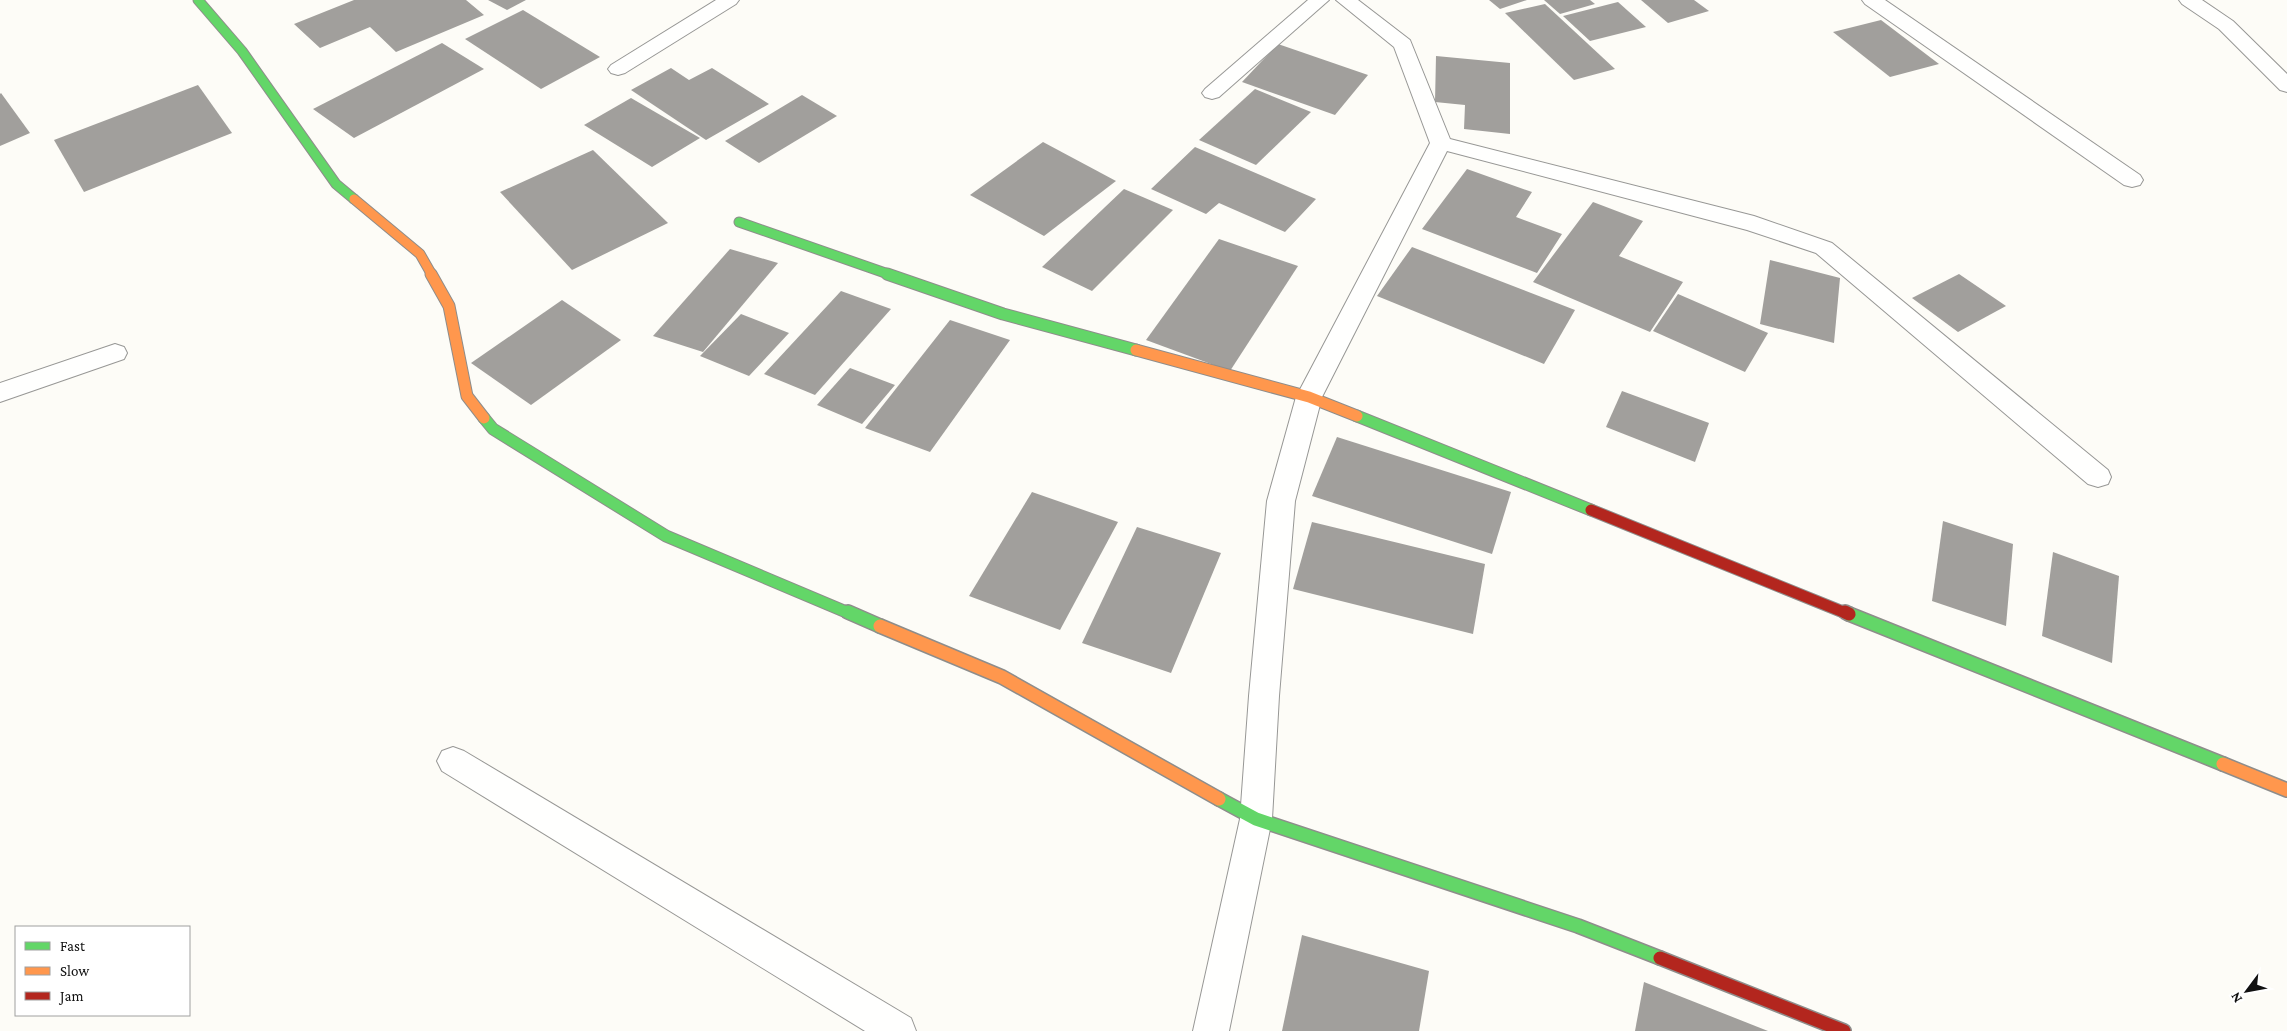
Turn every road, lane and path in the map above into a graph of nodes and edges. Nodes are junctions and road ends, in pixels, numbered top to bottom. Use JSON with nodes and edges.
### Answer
{"nodes":[{"id":1,"x":198,"y":0,"type":"edge"},
{"id":2,"x":729,"y":0,"type":"edge"},
{"id":3,"x":1319,"y":0,"type":"edge"},
{"id":4,"x":1346,"y":0,"type":"edge"},
{"id":5,"x":1872,"y":0,"type":"edge"},
{"id":6,"x":2189,"y":0,"type":"edge"},
{"id":7,"x":618,"y":69,"type":"dead end"},
{"id":8,"x":2287,"y":86,"type":"edge"},
{"id":9,"x":1212,"y":93,"type":"dead end"},
{"id":10,"x":1441,"y":143,"type":"junction"},
{"id":11,"x":2132,"y":180,"type":"dead end"},
{"id":12,"x":739,"y":222,"type":"dead end"},
{"id":13,"x":114,"y":353,"type":"dead end"},
{"id":14,"x":0,"y":393,"type":"edge"},
{"id":15,"x":1310,"y":397,"type":"junction"},
{"id":16,"x":2098,"y":477,"type":"dead end"},
{"id":17,"x":453,"y":761,"type":"dead end"},
{"id":18,"x":2287,"y":790,"type":"edge"},
{"id":19,"x":1256,"y":819,"type":"junction"},
{"id":20,"x":898,"y":1031,"type":"edge"},
{"id":21,"x":1212,"y":1031,"type":"edge"},
{"id":22,"x":1844,"y":1031,"type":"edge"}],
"edges":[{"from":1,"to":19,"type":"street"},
{"from":2,"to":7,"type":"street"},
{"from":3,"to":9,"type":"street"},
{"from":4,"to":10,"type":"street"},
{"from":5,"to":11,"type":"street"},
{"from":6,"to":8,"type":"street"},
{"from":10,"to":15,"type":"street"},
{"from":10,"to":16,"type":"street"},
{"from":12,"to":15,"type":"street"},
{"from":13,"to":14,"type":"street"},
{"from":15,"to":18,"type":"street"},
{"from":15,"to":19,"type":"street"},
{"from":17,"to":20,"type":"street"},
{"from":19,"to":21,"type":"street"},
{"from":19,"to":22,"type":"street"}]}
